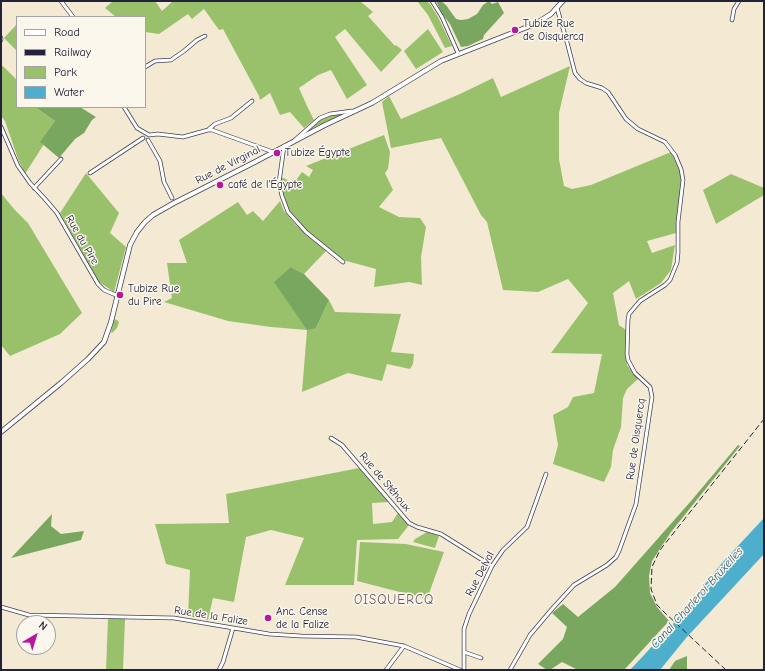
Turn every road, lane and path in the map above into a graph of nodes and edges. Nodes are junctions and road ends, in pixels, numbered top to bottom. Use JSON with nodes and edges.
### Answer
{"nodes":[{"id":1,"x":61,"y":1,"type":"edge"},
{"id":2,"x":432,"y":1,"type":"edge"},
{"id":3,"x":564,"y":1,"type":"edge"},
{"id":4,"x":739,"y":1,"type":"edge"},
{"id":5,"x":557,"y":8,"type":"junction"},
{"id":6,"x":72,"y":16,"type":"edge"},
{"id":7,"x":732,"y":20,"type":"dead end"},
{"id":8,"x":205,"y":36,"type":"dead end"},
{"id":9,"x":458,"y":53,"type":"junction"},
{"id":10,"x":146,"y":66,"type":"edge"},
{"id":11,"x":252,"y":101,"type":"dead end"},
{"id":12,"x":125,"y":108,"type":"edge"},
{"id":13,"x":356,"y":111,"type":"junction"},
{"id":14,"x":1,"y":127,"type":"edge"},
{"id":15,"x":208,"y":130,"type":"junction"},
{"id":16,"x":147,"y":135,"type":"junction"},
{"id":17,"x":143,"y":138,"type":"junction"},
{"id":18,"x":148,"y":140,"type":"junction"},
{"id":19,"x":293,"y":141,"type":"junction"},
{"id":20,"x":284,"y":146,"type":"junction"},
{"id":21,"x":273,"y":152,"type":"junction"},
{"id":22,"x":61,"y":159,"type":"dead end"},
{"id":23,"x":90,"y":173,"type":"dead end"},
{"id":24,"x":34,"y":188,"type":"junction"},
{"id":25,"x":172,"y":198,"type":"dead end"},
{"id":26,"x":343,"y":262,"type":"dead end"},
{"id":27,"x":118,"y":296,"type":"junction"},
{"id":28,"x":1,"y":432,"type":"edge"},
{"id":29,"x":331,"y":438,"type":"dead end"},
{"id":30,"x":546,"y":474,"type":"dead end"},
{"id":31,"x":492,"y":566,"type":"junction"},
{"id":32,"x":1,"y":607,"type":"edge"},
{"id":33,"x":233,"y":628,"type":"junction"},
{"id":34,"x":404,"y":646,"type":"junction"},
{"id":35,"x":464,"y":652,"type":"junction"},
{"id":36,"x":481,"y":658,"type":"dead end"},
{"id":37,"x":219,"y":670,"type":"edge"},
{"id":38,"x":386,"y":670,"type":"edge"},
{"id":39,"x":460,"y":670,"type":"edge"},
{"id":40,"x":464,"y":670,"type":"edge"},
{"id":41,"x":510,"y":670,"type":"edge"}],
"edges":[{"from":1,"to":6,"type":"street"},
{"from":2,"to":9,"type":"street"},
{"from":3,"to":5,"type":"street","name":"Rue de Virginal"},
{"from":4,"to":7,"type":"street"},
{"from":5,"to":9,"type":"street","name":"Rue de Virginal"},
{"from":5,"to":41,"type":"street","name":"Rue de Oisquercq"},
{"from":8,"to":10,"type":"street"},
{"from":9,"to":13,"type":"street","name":"Rue de Virginal"},
{"from":11,"to":15,"type":"street"},
{"from":12,"to":16,"type":"street"},
{"from":13,"to":19,"type":"street","name":"Rue de Virginal"},
{"from":13,"to":19,"type":"street"},
{"from":14,"to":24,"type":"street","name":"Rue du Pire"},
{"from":15,"to":16,"type":"street"},
{"from":15,"to":21,"type":"street"},
{"from":16,"to":17,"type":"street"},
{"from":16,"to":18,"type":"street"},
{"from":17,"to":18,"type":"street"},
{"from":17,"to":23,"type":"street"},
{"from":18,"to":25,"type":"street"},
{"from":19,"to":20,"type":"street","name":"Rue de Virginal"},
{"from":20,"to":21,"type":"street","name":"Rue de Virginal"},
{"from":20,"to":26,"type":"street"},
{"from":21,"to":27,"type":"street","name":"Rue de Virginal"},
{"from":22,"to":24,"type":"street"},
{"from":24,"to":27,"type":"street","name":"Rue du Pire"},
{"from":27,"to":28,"type":"street","name":"Rue de Virginal"},
{"from":29,"to":31,"type":"street","name":"Rue de Stéhoux"},
{"from":30,"to":31,"type":"street","name":"Rue Delval"},
{"from":31,"to":35,"type":"street","name":"Rue Delval"},
{"from":32,"to":33,"type":"street","name":"Rue de la Falize"},
{"from":33,"to":34,"type":"street","name":"Rue de la Falize"},
{"from":33,"to":37,"type":"street"},
{"from":34,"to":38,"type":"street"},
{"from":34,"to":39,"type":"street","name":"Rue de la Falize"},
{"from":35,"to":36,"type":"street"},
{"from":35,"to":40,"type":"street","name":"Rue Delval"}]}
